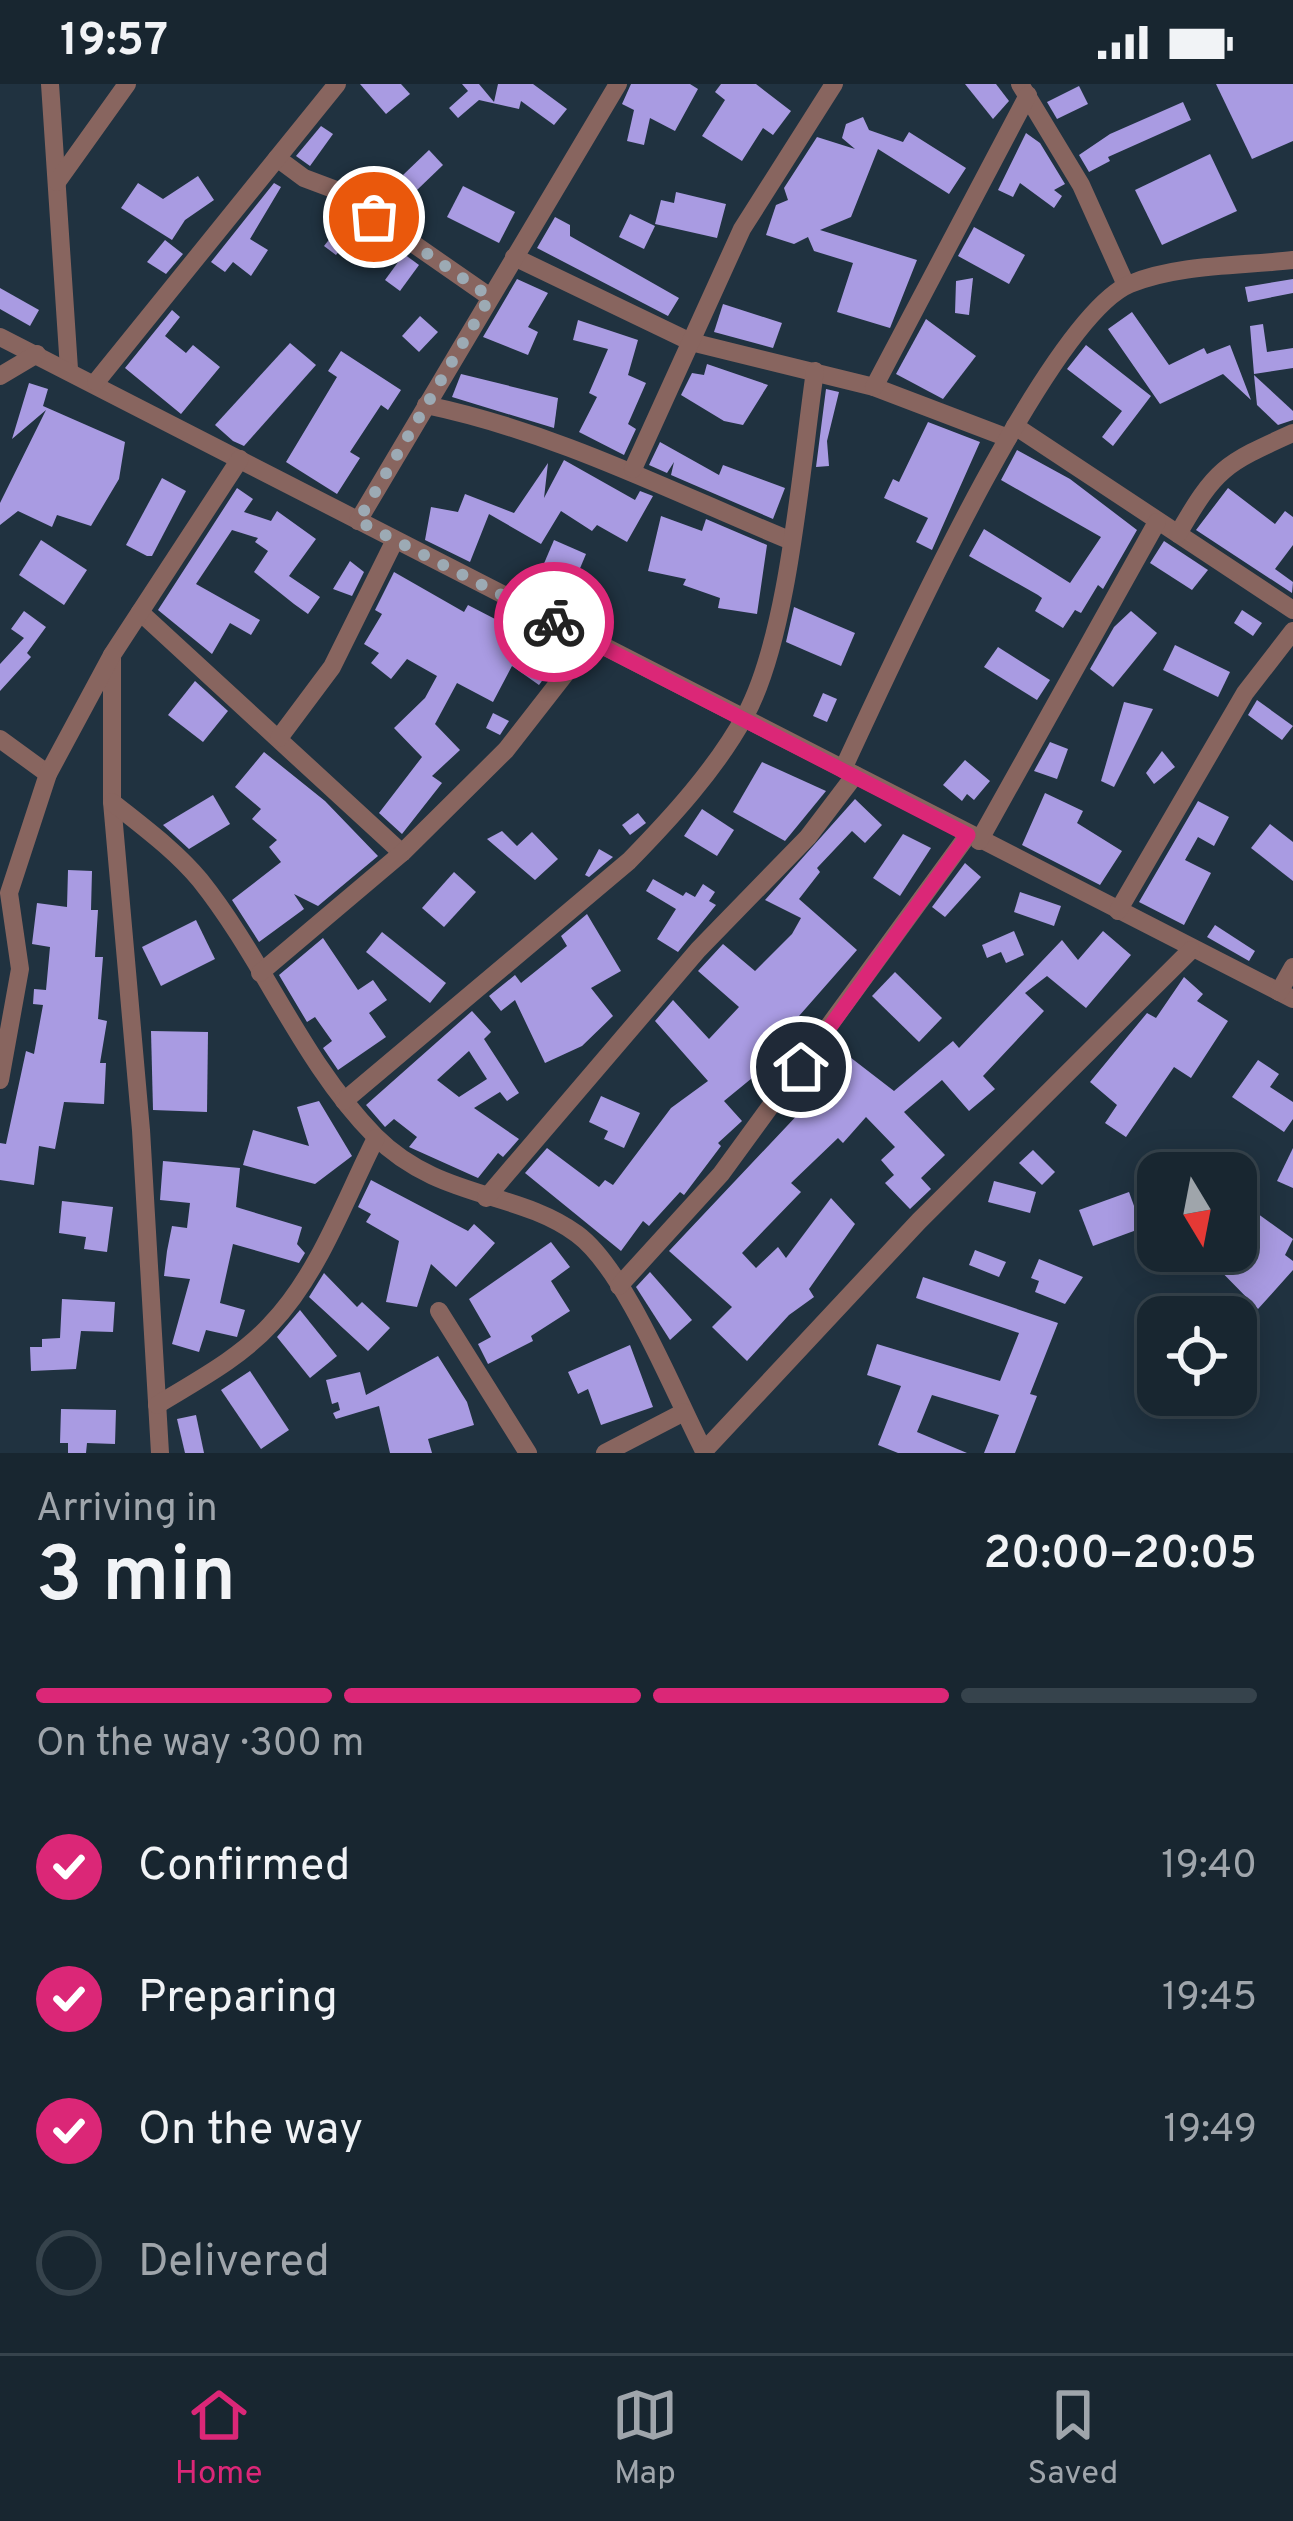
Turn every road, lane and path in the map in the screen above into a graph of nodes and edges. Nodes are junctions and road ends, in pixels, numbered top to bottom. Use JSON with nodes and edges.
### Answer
{"nodes":[{"id":1,"x":50,"y":84,"type":"edge"},
{"id":2,"x":127,"y":84,"type":"edge"},
{"id":3,"x":337,"y":84,"type":"edge"},
{"id":4,"x":618,"y":84,"type":"edge"},
{"id":5,"x":834,"y":84,"type":"edge"},
{"id":6,"x":1024,"y":89,"type":"edge"},
{"id":7,"x":278,"y":158,"type":"junction"},
{"id":8,"x":57,"y":182,"type":"junction"},
{"id":9,"x":514,"y":257,"type":"junction"},
{"id":10,"x":1293,"y":260,"type":"edge"},
{"id":11,"x":1126,"y":285,"type":"junction"},
{"id":12,"x":490,"y":297,"type":"junction"},
{"id":13,"x":0,"y":337,"type":"edge"},
{"id":14,"x":692,"y":342,"type":"junction"},
{"id":15,"x":37,"y":354,"type":"junction"},
{"id":16,"x":69,"y":369,"type":"junction"},
{"id":17,"x":815,"y":371,"type":"junction"},
{"id":18,"x":0,"y":376,"type":"edge"},
{"id":19,"x":96,"y":382,"type":"junction"},
{"id":20,"x":874,"y":387,"type":"junction"},
{"id":21,"x":426,"y":405,"type":"junction"},
{"id":22,"x":1012,"y":432,"type":"junction"},
{"id":23,"x":1293,"y":433,"type":"edge"},
{"id":24,"x":241,"y":459,"type":"junction"},
{"id":25,"x":633,"y":469,"type":"junction"},
{"id":26,"x":358,"y":521,"type":"junction"},
{"id":27,"x":1157,"y":522,"type":"junction"},
{"id":28,"x":1178,"y":534,"type":"junction"},
{"id":29,"x":789,"y":540,"type":"junction"},
{"id":30,"x":395,"y":541,"type":"junction"},
{"id":31,"x":1293,"y":610,"type":"edge"},
{"id":32,"x":140,"y":612,"type":"junction"},
{"id":33,"x":1293,"y":631,"type":"edge"},
{"id":34,"x":591,"y":640,"type":"junction"},
{"id":35,"x":112,"y":655,"type":"junction"},
{"id":36,"x":744,"y":718,"type":"junction"},
{"id":37,"x":279,"y":738,"type":"junction"},
{"id":38,"x":0,"y":740,"type":"edge"},
{"id":39,"x":849,"y":772,"type":"junction"},
{"id":40,"x":48,"y":774,"type":"junction"},
{"id":41,"x":112,"y":802,"type":"junction"},
{"id":42,"x":974,"y":838,"type":"junction"},
{"id":43,"x":403,"y":853,"type":"junction"},
{"id":44,"x":1118,"y":911,"type":"junction"},
{"id":45,"x":4,"y":912,"type":"edge"},
{"id":46,"x":1191,"y":950,"type":"junction"},
{"id":47,"x":1293,"y":967,"type":"edge"},
{"id":48,"x":260,"y":974,"type":"junction"},
{"id":49,"x":1286,"y":996,"type":"edge"},
{"id":50,"x":0,"y":1080,"type":"edge"},
{"id":51,"x":344,"y":1101,"type":"junction"},
{"id":52,"x":376,"y":1138,"type":"junction"},
{"id":53,"x":487,"y":1198,"type":"junction"},
{"id":54,"x":619,"y":1286,"type":"junction"},
{"id":55,"x":439,"y":1311,"type":"dead end"},
{"id":56,"x":158,"y":1405,"type":"junction"},
{"id":57,"x":684,"y":1412,"type":"junction"},
{"id":58,"x":705,"y":1452,"type":"edge"},
{"id":59,"x":160,"y":1453,"type":"edge"},
{"id":60,"x":528,"y":1453,"type":"edge"},
{"id":61,"x":605,"y":1453,"type":"edge"}],
"edges":[{"from":1,"to":8,"type":"street"},
{"from":2,"to":8,"type":"street"},
{"from":3,"to":7,"type":"street"},
{"from":4,"to":9,"type":"street"},
{"from":5,"to":14,"type":"street"},
{"from":6,"to":11,"type":"street"},
{"from":6,"to":20,"type":"street"},
{"from":7,"to":12,"type":"street"},
{"from":7,"to":19,"type":"street"},
{"from":8,"to":16,"type":"street"},
{"from":9,"to":12,"type":"street"},
{"from":9,"to":14,"type":"street"},
{"from":10,"to":11,"type":"street"},
{"from":11,"to":22,"type":"street"},
{"from":12,"to":21,"type":"street"},
{"from":13,"to":15,"type":"street"},
{"from":14,"to":17,"type":"street"},
{"from":14,"to":25,"type":"street"},
{"from":15,"to":16,"type":"street"},
{"from":15,"to":18,"type":"street"},
{"from":16,"to":19,"type":"street"},
{"from":17,"to":20,"type":"street"},
{"from":17,"to":29,"type":"street"},
{"from":19,"to":24,"type":"street"},
{"from":20,"to":22,"type":"street"},
{"from":21,"to":25,"type":"street"},
{"from":21,"to":26,"type":"street"},
{"from":22,"to":27,"type":"street"},
{"from":22,"to":39,"type":"street"},
{"from":23,"to":28,"type":"street"},
{"from":24,"to":26,"type":"street"},
{"from":24,"to":32,"type":"street"},
{"from":25,"to":29,"type":"street"},
{"from":26,"to":30,"type":"street"},
{"from":27,"to":28,"type":"street"},
{"from":27,"to":42,"type":"street"},
{"from":28,"to":31,"type":"street"},
{"from":29,"to":36,"type":"street"},
{"from":30,"to":34,"type":"street"},
{"from":30,"to":37,"type":"street"},
{"from":32,"to":35,"type":"street"},
{"from":32,"to":37,"type":"street"},
{"from":33,"to":44,"type":"street"},
{"from":34,"to":36,"type":"street"},
{"from":34,"to":43,"type":"street"},
{"from":35,"to":40,"type":"street"},
{"from":35,"to":41,"type":"street"},
{"from":36,"to":39,"type":"street"},
{"from":36,"to":51,"type":"street"},
{"from":37,"to":43,"type":"street"},
{"from":38,"to":40,"type":"street"},
{"from":39,"to":42,"type":"street"},
{"from":39,"to":53,"type":"street"},
{"from":40,"to":45,"type":"street"},
{"from":41,"to":48,"type":"street"},
{"from":41,"to":56,"type":"street"},
{"from":42,"to":44,"type":"street"},
{"from":42,"to":54,"type":"street"},
{"from":43,"to":48,"type":"street"},
{"from":44,"to":46,"type":"street"},
{"from":45,"to":50,"type":"street"},
{"from":46,"to":49,"type":"street"},
{"from":46,"to":58,"type":"street"},
{"from":47,"to":49,"type":"street"},
{"from":48,"to":51,"type":"street"},
{"from":51,"to":52,"type":"street"},
{"from":52,"to":53,"type":"street"},
{"from":52,"to":56,"type":"street"},
{"from":53,"to":54,"type":"street"},
{"from":54,"to":57,"type":"street"},
{"from":55,"to":60,"type":"street"},
{"from":56,"to":59,"type":"street"},
{"from":57,"to":58,"type":"street"},
{"from":57,"to":61,"type":"street"}]}
